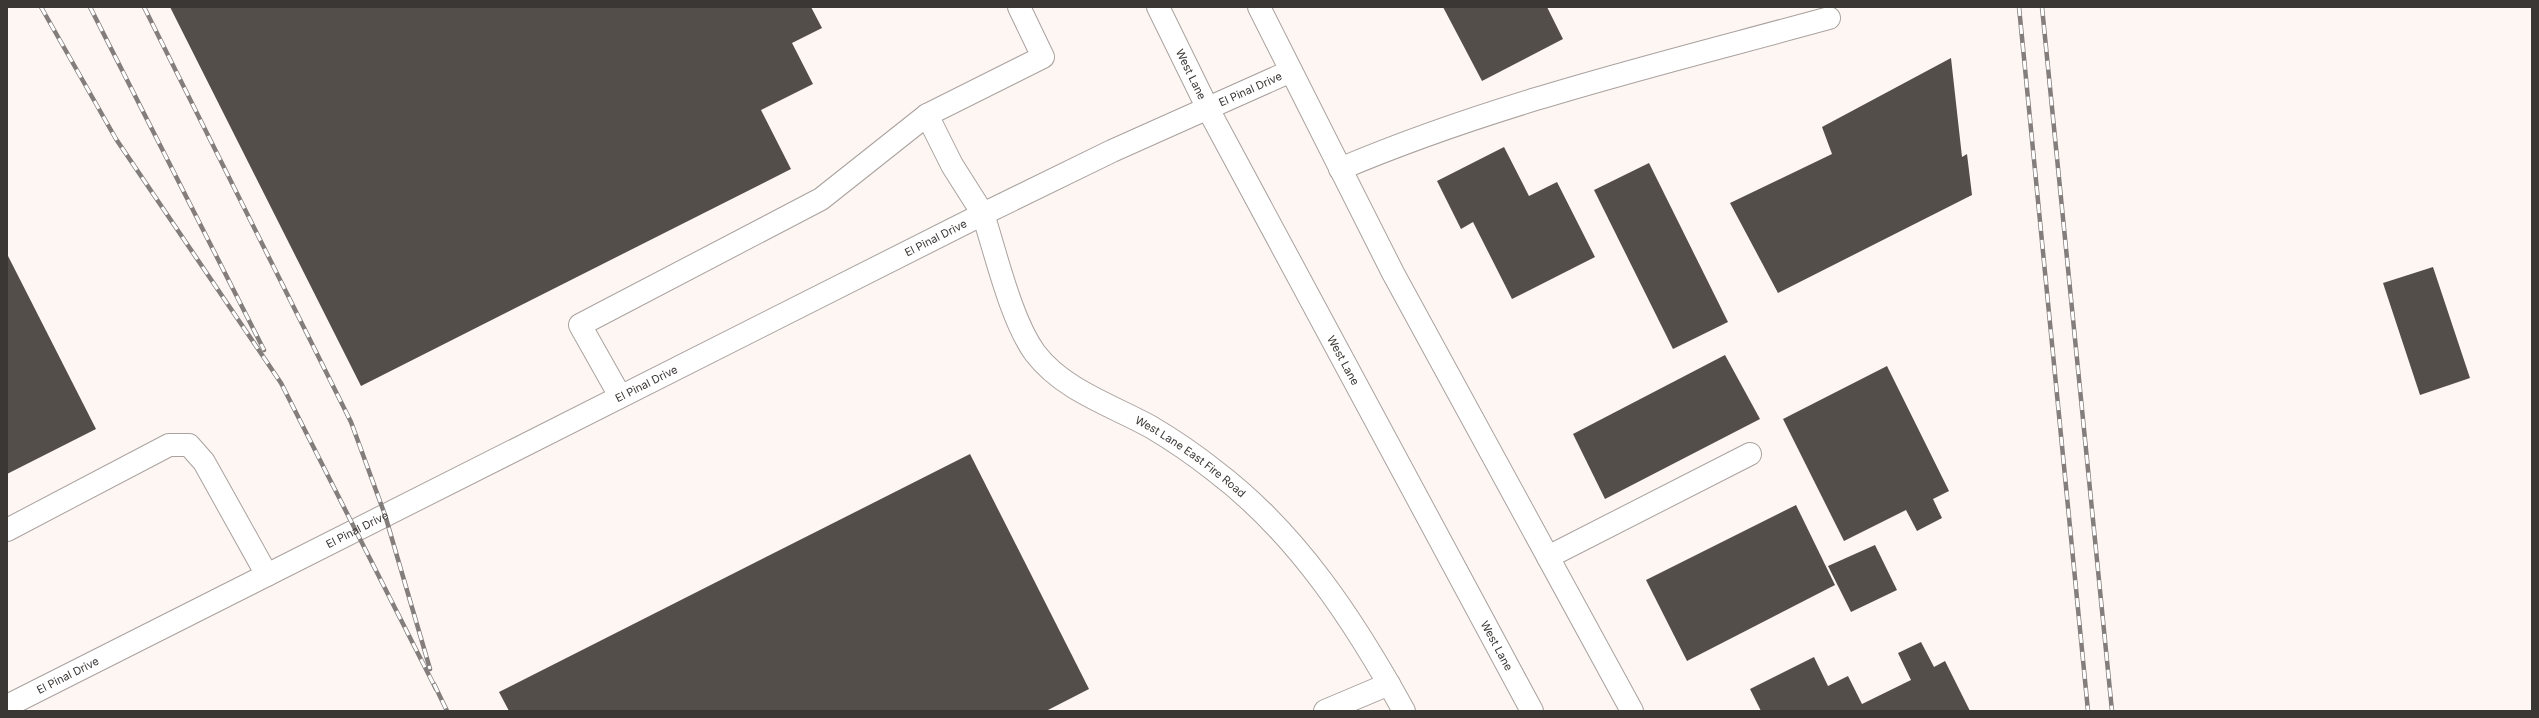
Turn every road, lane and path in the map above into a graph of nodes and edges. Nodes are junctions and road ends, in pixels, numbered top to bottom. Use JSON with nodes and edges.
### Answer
{"nodes":[{"id":1,"x":1019,"y":7,"type":"edge"},
{"id":2,"x":1158,"y":7,"type":"edge"},
{"id":3,"x":1259,"y":7,"type":"edge"},
{"id":4,"x":1829,"y":18,"type":"dead end"},
{"id":5,"x":1291,"y":71,"type":"junction"},
{"id":6,"x":1208,"y":109,"type":"junction"},
{"id":7,"x":927,"y":116,"type":"junction"},
{"id":8,"x":1340,"y":169,"type":"junction"},
{"id":9,"x":984,"y":214,"type":"junction"},
{"id":10,"x":620,"y":396,"type":"junction"},
{"id":11,"x":1750,"y":454,"type":"dead end"},
{"id":12,"x":7,"y":530,"type":"edge"},
{"id":13,"x":1548,"y":558,"type":"junction"},
{"id":14,"x":267,"y":575,"type":"junction"},
{"id":15,"x":1389,"y":684,"type":"junction"},
{"id":16,"x":7,"y":706,"type":"edge"},
{"id":17,"x":1325,"y":711,"type":"edge"},
{"id":18,"x":1404,"y":711,"type":"edge"},
{"id":19,"x":1532,"y":711,"type":"edge"},
{"id":20,"x":1632,"y":711,"type":"edge"}],
"edges":[{"from":1,"to":7,"type":"street"},
{"from":2,"to":6,"type":"street","name":"West Lane"},
{"from":3,"to":5,"type":"street"},
{"from":4,"to":8,"type":"street"},
{"from":5,"to":6,"type":"street","name":"El Pinal Drive"},
{"from":5,"to":8,"type":"street"},
{"from":6,"to":9,"type":"street","name":"El Pinal Drive"},
{"from":6,"to":19,"type":"street","name":"West Lane"},
{"from":7,"to":9,"type":"street","name":"West Lane East Fire Road"},
{"from":7,"to":10,"type":"street"},
{"from":8,"to":13,"type":"street"},
{"from":9,"to":10,"type":"street","name":"El Pinal Drive"},
{"from":9,"to":15,"type":"street","name":"West Lane East Fire Road"},
{"from":10,"to":14,"type":"street","name":"El Pinal Drive"},
{"from":11,"to":13,"type":"street"},
{"from":12,"to":14,"type":"street"},
{"from":13,"to":20,"type":"street"},
{"from":14,"to":16,"type":"street","name":"El Pinal Drive"},
{"from":15,"to":17,"type":"street"},
{"from":15,"to":18,"type":"street","name":"West Lane East Fire Road"}]}
